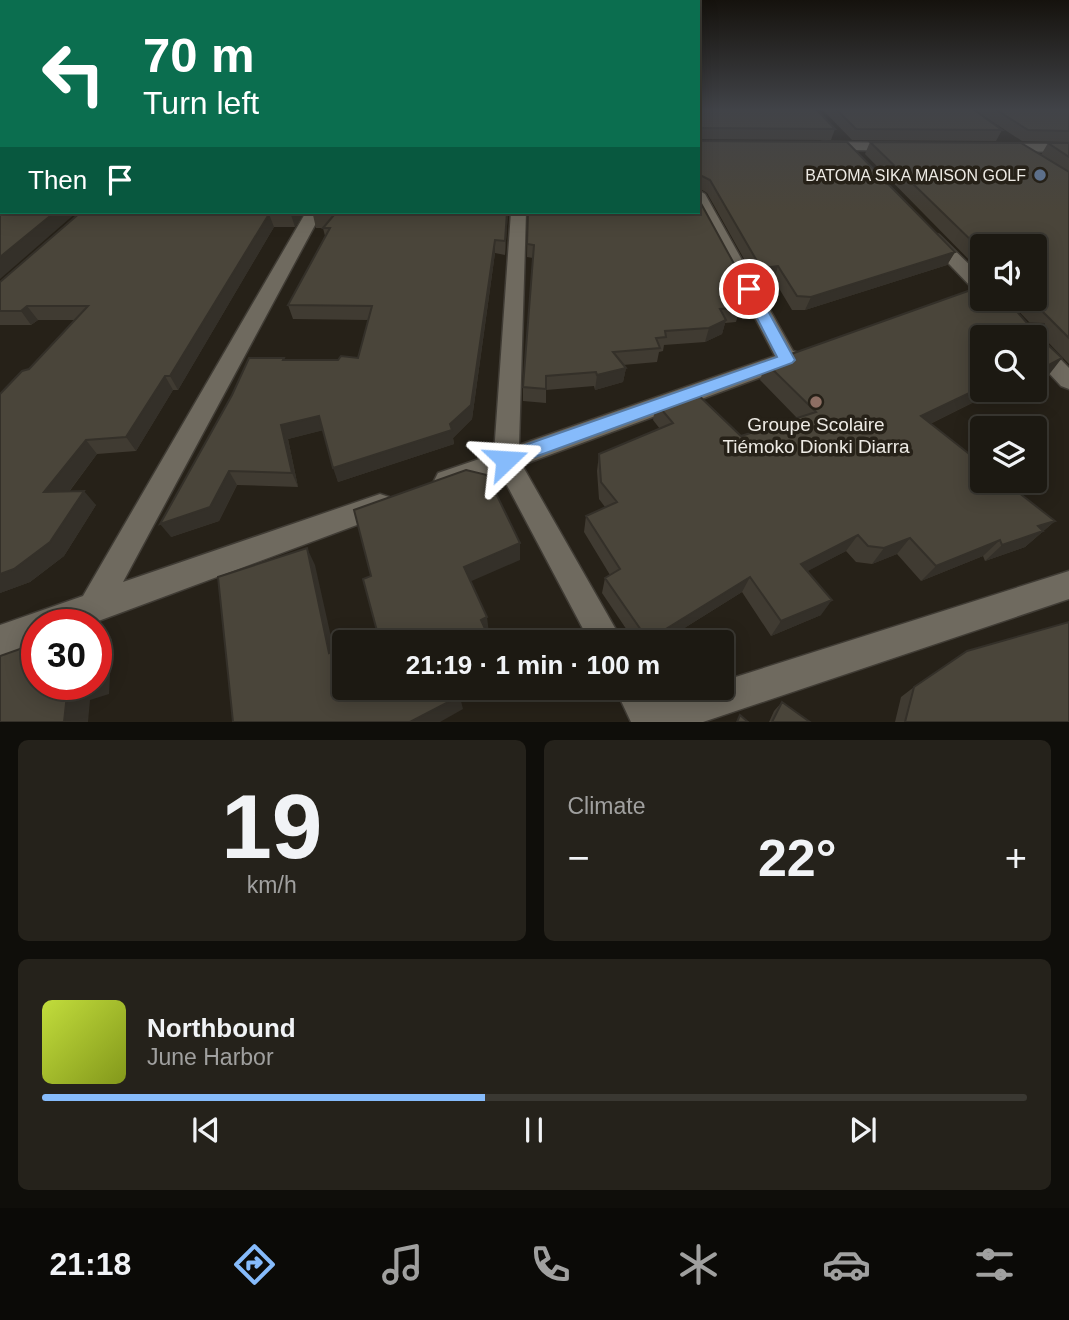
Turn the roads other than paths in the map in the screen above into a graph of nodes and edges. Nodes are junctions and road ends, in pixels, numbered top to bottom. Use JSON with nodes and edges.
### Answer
{"nodes":[{"id":1,"x":842,"y":143,"type":"edge"},
{"id":2,"x":1009,"y":143,"type":"edge"},
{"id":3,"x":805,"y":146,"type":"edge"},
{"id":4,"x":845,"y":146,"type":"junction"},
{"id":5,"x":911,"y":147,"type":"edge"},
{"id":6,"x":990,"y":148,"type":"edge"},
{"id":7,"x":1016,"y":148,"type":"junction"},
{"id":8,"x":1069,"y":148,"type":"edge"},
{"id":9,"x":1037,"y":162,"type":"edge"},
{"id":10,"x":863,"y":165,"type":"edge"},
{"id":11,"x":700,"y":198,"type":"edge"},
{"id":12,"x":313,"y":214,"type":"edge"},
{"id":13,"x":518,"y":214,"type":"edge"},
{"id":14,"x":918,"y":222,"type":"edge"},
{"id":15,"x":970,"y":276,"type":"edge"},
{"id":16,"x":970,"y":294,"type":"edge"},
{"id":17,"x":956,"y":299,"type":"edge"},
{"id":18,"x":813,"y":350,"type":"edge"},
{"id":19,"x":1047,"y":358,"type":"edge"},
{"id":20,"x":787,"y":360,"type":"junction"},
{"id":21,"x":1069,"y":381,"type":"edge"},
{"id":22,"x":506,"y":460,"type":"junction"},
{"id":23,"x":429,"y":488,"type":"edge"},
{"id":24,"x":403,"y":497,"type":"edge"},
{"id":25,"x":1066,"y":589,"type":"edge"},
{"id":26,"x":93,"y":608,"type":"joint"},
{"id":27,"x":600,"y":630,"type":"edge"},
{"id":28,"x":21,"y":634,"type":"edge"},
{"id":29,"x":0,"y":641,"type":"edge"},
{"id":30,"x":639,"y":700,"type":"edge"},
{"id":31,"x":650,"y":721,"type":"edge"}],
"edges":[{"from":1,"to":4,"type":"street"},
{"from":2,"to":7,"type":"street"},
{"from":3,"to":4,"type":"street"},
{"from":4,"to":5,"type":"street"},
{"from":4,"to":10,"type":"street"},
{"from":6,"to":7,"type":"street"},
{"from":7,"to":8,"type":"street"},
{"from":7,"to":9,"type":"street"},
{"from":11,"to":20,"type":"street"},
{"from":12,"to":26,"type":"street"},
{"from":13,"to":22,"type":"street"},
{"from":14,"to":15,"type":"street"},
{"from":16,"to":17,"type":"street"},
{"from":18,"to":20,"type":"street"},
{"from":19,"to":21,"type":"street"},
{"from":20,"to":22,"type":"street"},
{"from":22,"to":23,"type":"street"},
{"from":22,"to":27,"type":"street"},
{"from":24,"to":26,"type":"street"},
{"from":25,"to":31,"type":"street"},
{"from":28,"to":29,"type":"street"},
{"from":30,"to":31,"type":"street"}]}
